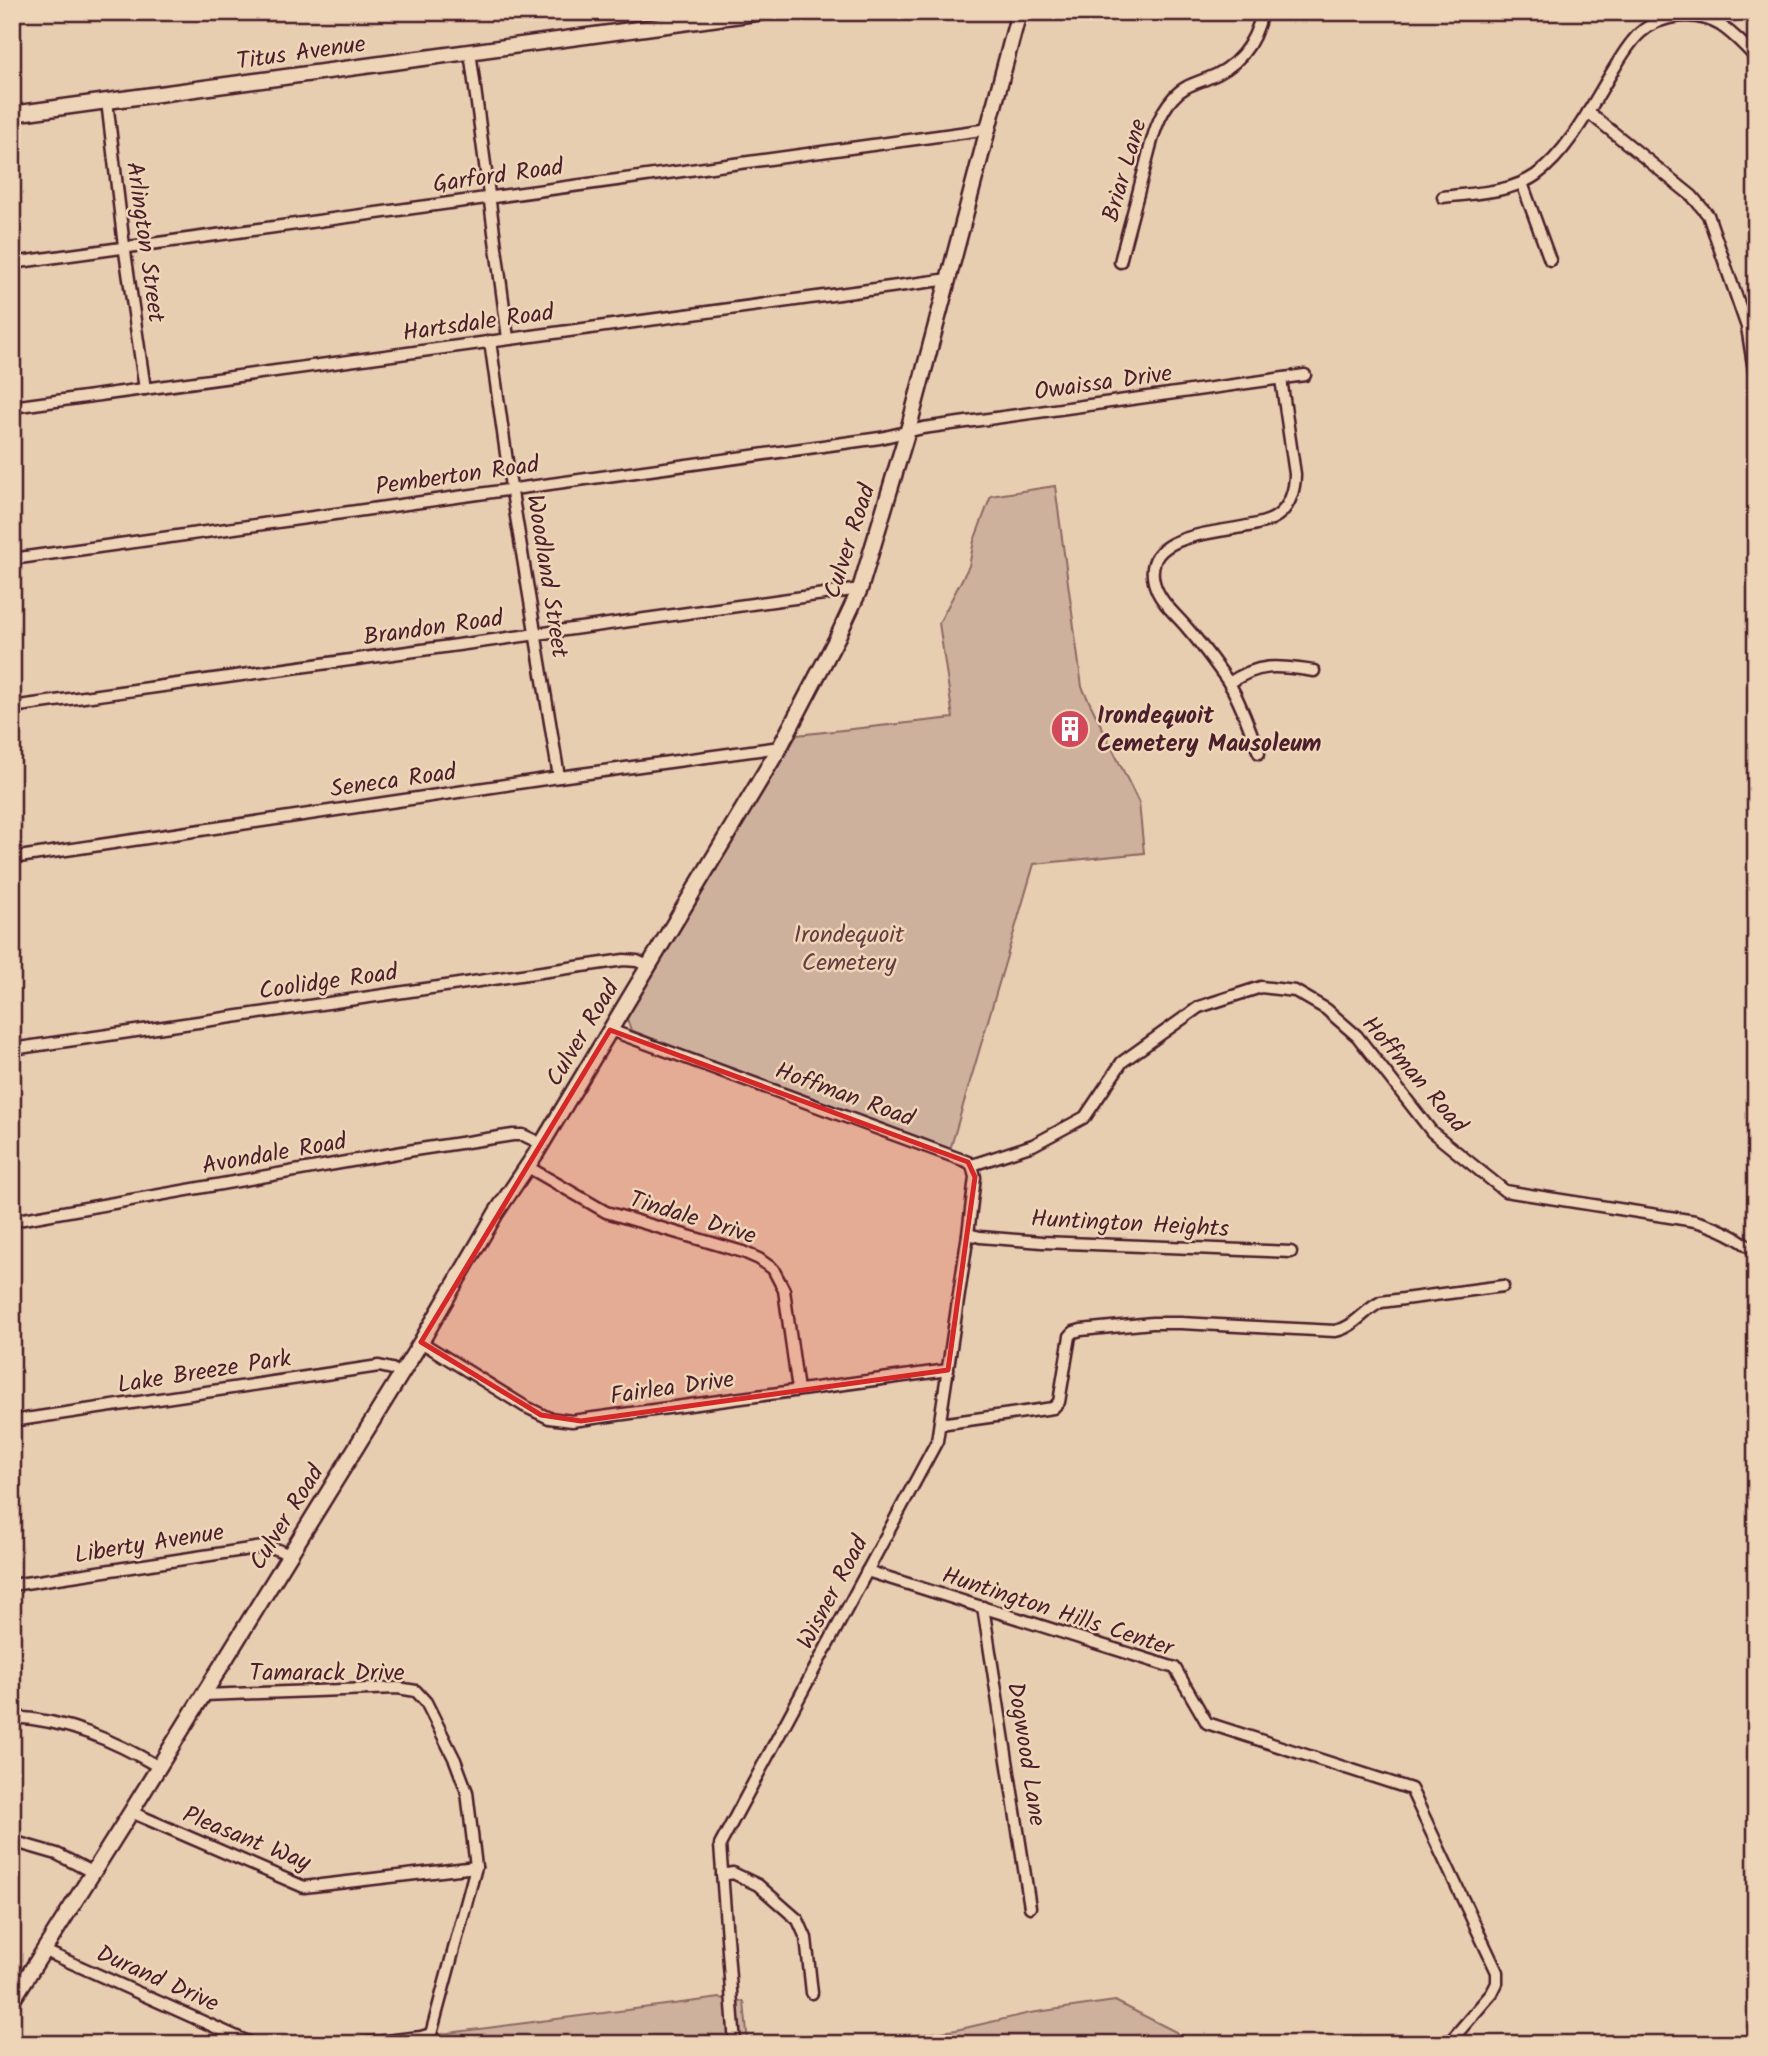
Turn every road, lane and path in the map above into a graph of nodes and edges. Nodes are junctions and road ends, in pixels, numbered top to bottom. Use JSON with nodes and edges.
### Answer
{"nodes":[{"id":1,"x":763,"y":12,"type":"edge"},
{"id":2,"x":1019,"y":12,"type":"edge"},
{"id":3,"x":1262,"y":12,"type":"edge"},
{"id":4,"x":1676,"y":15,"type":"edge"},
{"id":5,"x":470,"y":51,"type":"junction"},
{"id":6,"x":1756,"y":58,"type":"edge"},
{"id":7,"x":107,"y":101,"type":"junction"},
{"id":8,"x":1588,"y":112,"type":"junction"},
{"id":9,"x":12,"y":114,"type":"edge"},
{"id":10,"x":989,"y":129,"type":"junction"},
{"id":11,"x":1522,"y":183,"type":"junction"},
{"id":12,"x":1443,"y":197,"type":"dead end"},
{"id":13,"x":489,"y":198,"type":"junction"},
{"id":14,"x":125,"y":248,"type":"junction"},
{"id":15,"x":1550,"y":260,"type":"dead end"},
{"id":16,"x":1120,"y":262,"type":"dead end"},
{"id":17,"x":12,"y":263,"type":"edge"},
{"id":18,"x":949,"y":279,"type":"junction"},
{"id":19,"x":508,"y":338,"type":"junction"},
{"id":20,"x":490,"y":341,"type":"junction"},
{"id":21,"x":1305,"y":375,"type":"dead end"},
{"id":22,"x":1281,"y":379,"type":"junction"},
{"id":23,"x":1756,"y":383,"type":"edge"},
{"id":24,"x":145,"y":389,"type":"junction"},
{"id":25,"x":12,"y":407,"type":"edge"},
{"id":26,"x":907,"y":431,"type":"junction"},
{"id":27,"x":513,"y":489,"type":"junction"},
{"id":28,"x":12,"y":559,"type":"edge"},
{"id":29,"x":860,"y":589,"type":"junction"},
{"id":30,"x":536,"y":633,"type":"junction"},
{"id":31,"x":1314,"y":671,"type":"dead end"},
{"id":32,"x":1229,"y":683,"type":"junction"},
{"id":33,"x":12,"y":707,"type":"edge"},
{"id":34,"x":780,"y":747,"type":"junction"},
{"id":35,"x":1259,"y":753,"type":"dead end"},
{"id":36,"x":559,"y":777,"type":"junction"},
{"id":37,"x":12,"y":858,"type":"edge"},
{"id":38,"x":648,"y":966,"type":"junction"},
{"id":39,"x":610,"y":1030,"type":"junction"},
{"id":40,"x":12,"y":1049,"type":"edge"},
{"id":41,"x":542,"y":1144,"type":"junction"},
{"id":42,"x":972,"y":1165,"type":"junction"},
{"id":43,"x":528,"y":1167,"type":"junction"},
{"id":44,"x":12,"y":1221,"type":"edge"},
{"id":45,"x":968,"y":1234,"type":"junction"},
{"id":46,"x":1291,"y":1252,"type":"dead end"},
{"id":47,"x":1756,"y":1252,"type":"edge"},
{"id":48,"x":1503,"y":1286,"type":"dead end"},
{"id":49,"x":421,"y":1342,"type":"junction"},
{"id":50,"x":948,"y":1370,"type":"junction"},
{"id":51,"x":401,"y":1374,"type":"junction"},
{"id":52,"x":798,"y":1390,"type":"junction"},
{"id":53,"x":12,"y":1421,"type":"edge"},
{"id":54,"x":940,"y":1424,"type":"junction"},
{"id":55,"x":290,"y":1555,"type":"junction"},
{"id":56,"x":867,"y":1571,"type":"junction"},
{"id":57,"x":12,"y":1585,"type":"edge"},
{"id":58,"x":983,"y":1607,"type":"junction"},
{"id":59,"x":204,"y":1695,"type":"junction"},
{"id":60,"x":12,"y":1717,"type":"edge"},
{"id":61,"x":159,"y":1767,"type":"junction"},
{"id":62,"x":131,"y":1812,"type":"junction"},
{"id":63,"x":12,"y":1841,"type":"edge"},
{"id":64,"x":476,"y":1867,"type":"junction"},
{"id":65,"x":94,"y":1873,"type":"junction"},
{"id":66,"x":722,"y":1875,"type":"junction"},
{"id":67,"x":1030,"y":1907,"type":"dead end"},
{"id":68,"x":45,"y":1951,"type":"junction"},
{"id":69,"x":812,"y":1993,"type":"dead end"},
{"id":70,"x":12,"y":2001,"type":"edge"},
{"id":71,"x":432,"y":2039,"type":"edge"},
{"id":72,"x":253,"y":2044,"type":"edge"},
{"id":73,"x":358,"y":2044,"type":"edge"},
{"id":74,"x":735,"y":2044,"type":"edge"},
{"id":75,"x":1448,"y":2044,"type":"edge"}],
"edges":[{"from":1,"to":5,"type":"main road","name":"Titus Avenue"},
{"from":2,"to":10,"type":"main road","name":"Culver Road"},
{"from":3,"to":16,"type":"street","name":"Briar Lane"},
{"from":4,"to":6,"type":"street"},
{"from":4,"to":8,"type":"street"},
{"from":5,"to":7,"type":"main road","name":"Titus Avenue"},
{"from":5,"to":13,"type":"street"},
{"from":7,"to":9,"type":"main road","name":"Titus Avenue"},
{"from":7,"to":14,"type":"street","name":"Arlington Street"},
{"from":8,"to":11,"type":"street"},
{"from":8,"to":23,"type":"street"},
{"from":10,"to":13,"type":"street","name":"Garford Road"},
{"from":10,"to":18,"type":"main road","name":"Culver Road"},
{"from":11,"to":12,"type":"street"},
{"from":11,"to":15,"type":"street"},
{"from":13,"to":14,"type":"street","name":"Garford Road"},
{"from":13,"to":19,"type":"street"},
{"from":14,"to":17,"type":"street","name":"Garford Road"},
{"from":14,"to":24,"type":"street","name":"Arlington Street"},
{"from":18,"to":19,"type":"street","name":"Hartsdale Road"},
{"from":18,"to":26,"type":"main road","name":"Culver Road"},
{"from":19,"to":20,"type":"street","name":"Hartsdale Road"},
{"from":20,"to":24,"type":"street","name":"Hartsdale Road"},
{"from":20,"to":27,"type":"street","name":"Woodland Street"},
{"from":21,"to":22,"type":"street","name":"Owaissa Drive"},
{"from":22,"to":26,"type":"street","name":"Owaissa Drive"},
{"from":22,"to":32,"type":"street"},
{"from":24,"to":25,"type":"street","name":"Hartsdale Road"},
{"from":26,"to":27,"type":"street","name":"Pemberton Road"},
{"from":26,"to":29,"type":"main road","name":"Culver Road"},
{"from":27,"to":28,"type":"street","name":"Pemberton Road"},
{"from":27,"to":30,"type":"street","name":"Woodland Street"},
{"from":29,"to":30,"type":"street","name":"Brandon Road"},
{"from":29,"to":34,"type":"main road","name":"Culver Road"},
{"from":30,"to":33,"type":"street","name":"Brandon Road"},
{"from":30,"to":36,"type":"street","name":"Woodland Street"},
{"from":31,"to":32,"type":"street"},
{"from":32,"to":35,"type":"street"},
{"from":34,"to":36,"type":"street","name":"Seneca Road"},
{"from":34,"to":38,"type":"main road","name":"Culver Road"},
{"from":36,"to":37,"type":"street","name":"Seneca Road"},
{"from":38,"to":39,"type":"main road","name":"Culver Road"},
{"from":38,"to":40,"type":"street","name":"Coolidge Road"},
{"from":39,"to":41,"type":"main road","name":"Culver Road"},
{"from":39,"to":42,"type":"street","name":"Hoffman Road"},
{"from":41,"to":43,"type":"main road","name":"Culver Road"},
{"from":41,"to":44,"type":"street","name":"Avondale Road"},
{"from":42,"to":45,"type":"street","name":"Wisner Road"},
{"from":42,"to":47,"type":"street","name":"Hoffman Road"},
{"from":43,"to":49,"type":"main road","name":"Culver Road"},
{"from":43,"to":52,"type":"street","name":"Tindale Drive"},
{"from":45,"to":46,"type":"street","name":"Huntington Heights"},
{"from":45,"to":50,"type":"street","name":"Wisner Road"},
{"from":48,"to":54,"type":"street"},
{"from":49,"to":51,"type":"main road","name":"Culver Road"},
{"from":49,"to":52,"type":"street","name":"Fairlea Drive"},
{"from":50,"to":52,"type":"street","name":"Fairlea Drive"},
{"from":50,"to":54,"type":"street","name":"Wisner Road"},
{"from":51,"to":53,"type":"street","name":"Lake Breeze Park"},
{"from":51,"to":55,"type":"main road","name":"Culver Road"},
{"from":54,"to":56,"type":"street","name":"Wisner Road"},
{"from":55,"to":57,"type":"street","name":"Liberty Avenue"},
{"from":55,"to":59,"type":"main road","name":"Culver Road"},
{"from":56,"to":58,"type":"street","name":"Huntington Hills Center"},
{"from":56,"to":66,"type":"street","name":"Wisner Road"},
{"from":58,"to":67,"type":"street","name":"Dogwood Lane"},
{"from":58,"to":75,"type":"street","name":"Huntington Hills Center"},
{"from":59,"to":61,"type":"main road","name":"Culver Road"},
{"from":59,"to":64,"type":"street","name":"Tamarack Drive"},
{"from":60,"to":61,"type":"street"},
{"from":61,"to":62,"type":"main road","name":"Culver Road"},
{"from":62,"to":64,"type":"street","name":"Pleasant Way"},
{"from":62,"to":65,"type":"main road","name":"Culver Road"},
{"from":63,"to":65,"type":"street"},
{"from":64,"to":71,"type":"street","name":"Tamarack Drive"},
{"from":65,"to":68,"type":"main road","name":"Culver Road"},
{"from":66,"to":69,"type":"street"},
{"from":66,"to":74,"type":"street","name":"Wisner Road"},
{"from":68,"to":70,"type":"main road","name":"Culver Road"},
{"from":68,"to":72,"type":"street","name":"Durand Drive"},
{"from":71,"to":73,"type":"street"}]}
